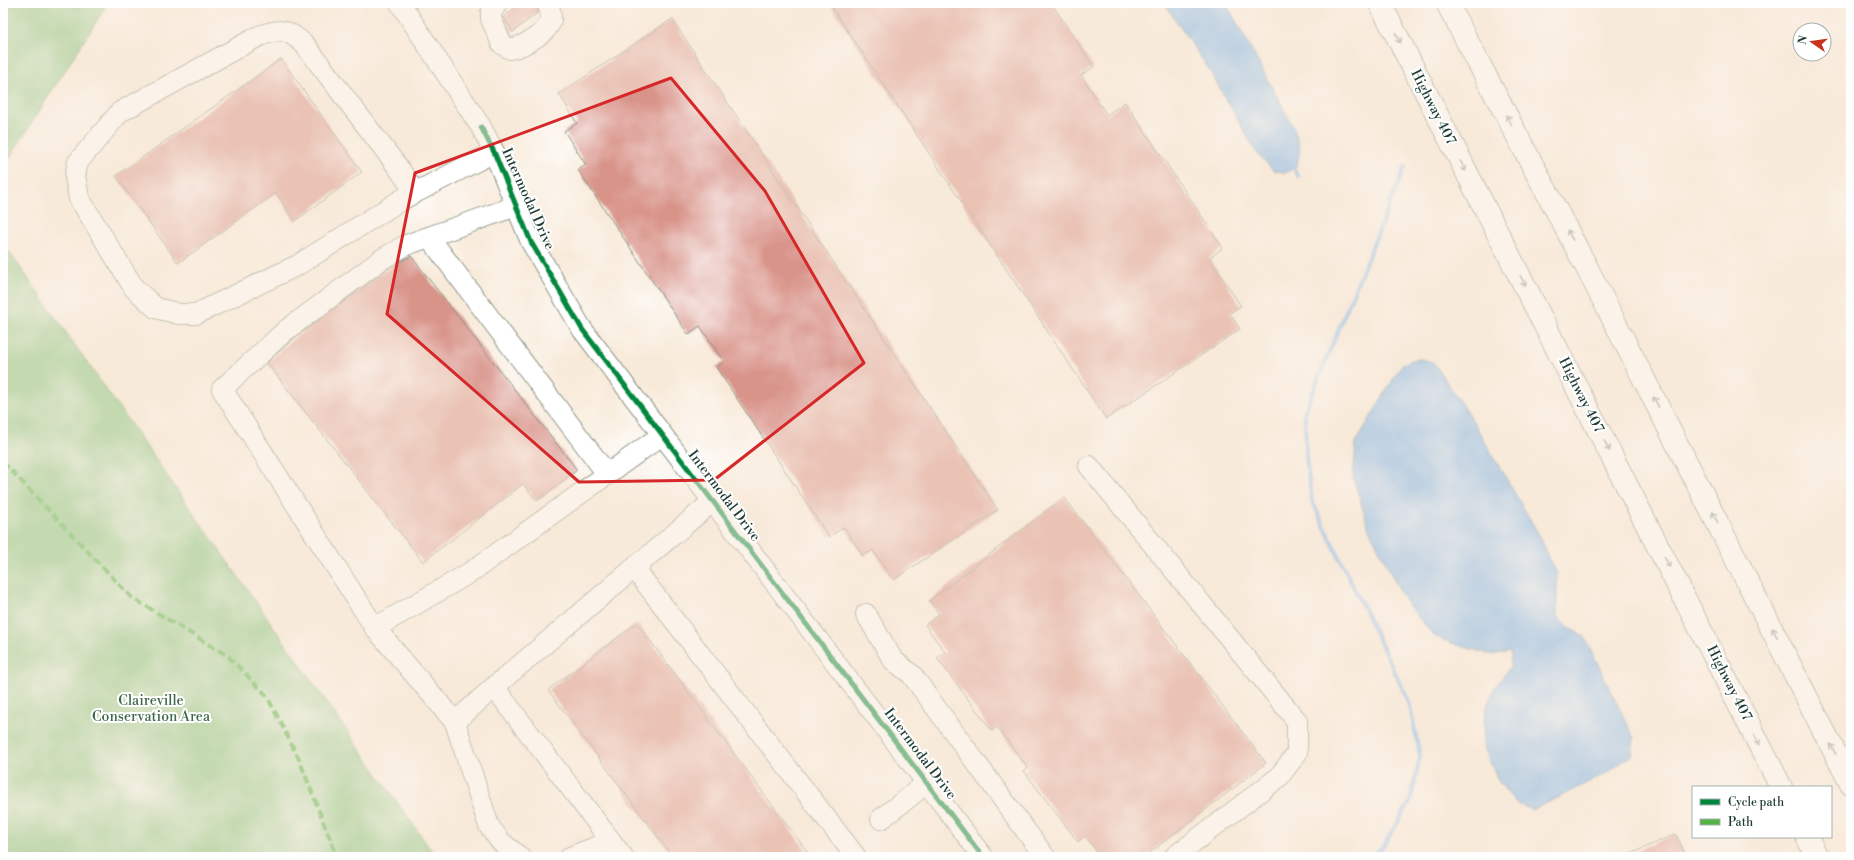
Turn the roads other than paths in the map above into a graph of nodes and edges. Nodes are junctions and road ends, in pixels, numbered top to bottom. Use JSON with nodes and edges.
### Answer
{"nodes":[{"id":1,"x":400,"y":3,"type":"edge"},
{"id":2,"x":497,"y":3,"type":"edge"},
{"id":3,"x":547,"y":3,"type":"edge"},
{"id":4,"x":1380,"y":3,"type":"edge"},
{"id":5,"x":1447,"y":3,"type":"edge"},
{"id":6,"x":494,"y":152,"type":"junction"},
{"id":7,"x":415,"y":192,"type":"junction"},
{"id":8,"x":516,"y":206,"type":"junction"},
{"id":9,"x":428,"y":237,"type":"junction"},
{"id":10,"x":662,"y":435,"type":"junction"},
{"id":11,"x":1089,"y":466,"type":"dead end"},
{"id":12,"x":607,"y":474,"type":"junction"},
{"id":13,"x":713,"y":501,"type":"junction"},
{"id":14,"x":634,"y":568,"type":"junction"},
{"id":15,"x":866,"y":614,"type":"dead end"},
{"id":16,"x":375,"y":628,"type":"junction"},
{"id":17,"x":494,"y":687,"type":"junction"},
{"id":18,"x":455,"y":722,"type":"junction"},
{"id":19,"x":927,"y":783,"type":"junction"},
{"id":20,"x":1851,"y":784,"type":"edge"},
{"id":21,"x":1780,"y":786,"type":"edge"},
{"id":22,"x":881,"y":819,"type":"dead end"},
{"id":23,"x":1808,"y":838,"type":"edge"},
{"id":24,"x":611,"y":841,"type":"junction"},
{"id":25,"x":520,"y":857,"type":"edge"},
{"id":26,"x":570,"y":857,"type":"edge"},
{"id":27,"x":623,"y":857,"type":"edge"},
{"id":28,"x":856,"y":857,"type":"edge"},
{"id":29,"x":983,"y":857,"type":"edge"},
{"id":30,"x":1045,"y":857,"type":"edge"},
{"id":31,"x":1174,"y":857,"type":"edge"},
{"id":32,"x":1817,"y":857,"type":"edge"}],
"edges":[{"from":1,"to":6,"type":"street","name":"Intermodal Drive"},
{"from":2,"to":3,"type":"street"},
{"from":4,"to":21,"type":"highway","name":"Highway 407","one_way":true},
{"from":20,"to":5,"type":"highway","one_way":true},
{"from":6,"to":7,"type":"street"},
{"from":6,"to":8,"type":"street","name":"Intermodal Drive"},
{"from":7,"to":7,"type":"street"},
{"from":8,"to":9,"type":"street"},
{"from":8,"to":10,"type":"street","name":"Intermodal Drive"},
{"from":9,"to":12,"type":"street"},
{"from":9,"to":16,"type":"street"},
{"from":10,"to":12,"type":"street"},
{"from":10,"to":13,"type":"street","name":"Intermodal Drive"},
{"from":11,"to":31,"type":"street"},
{"from":12,"to":16,"type":"street"},
{"from":13,"to":14,"type":"street"},
{"from":13,"to":19,"type":"street","name":"Intermodal Drive"},
{"from":14,"to":17,"type":"street"},
{"from":14,"to":28,"type":"street"},
{"from":15,"to":30,"type":"street"},
{"from":16,"to":18,"type":"street"},
{"from":17,"to":18,"type":"street"},
{"from":17,"to":24,"type":"street"},
{"from":18,"to":25,"type":"street"},
{"from":19,"to":22,"type":"street"},
{"from":19,"to":29,"type":"street","name":"Intermodal Drive"},
{"from":23,"to":32,"type":"highway"},
{"from":24,"to":26,"type":"street"},
{"from":24,"to":27,"type":"street"}]}
